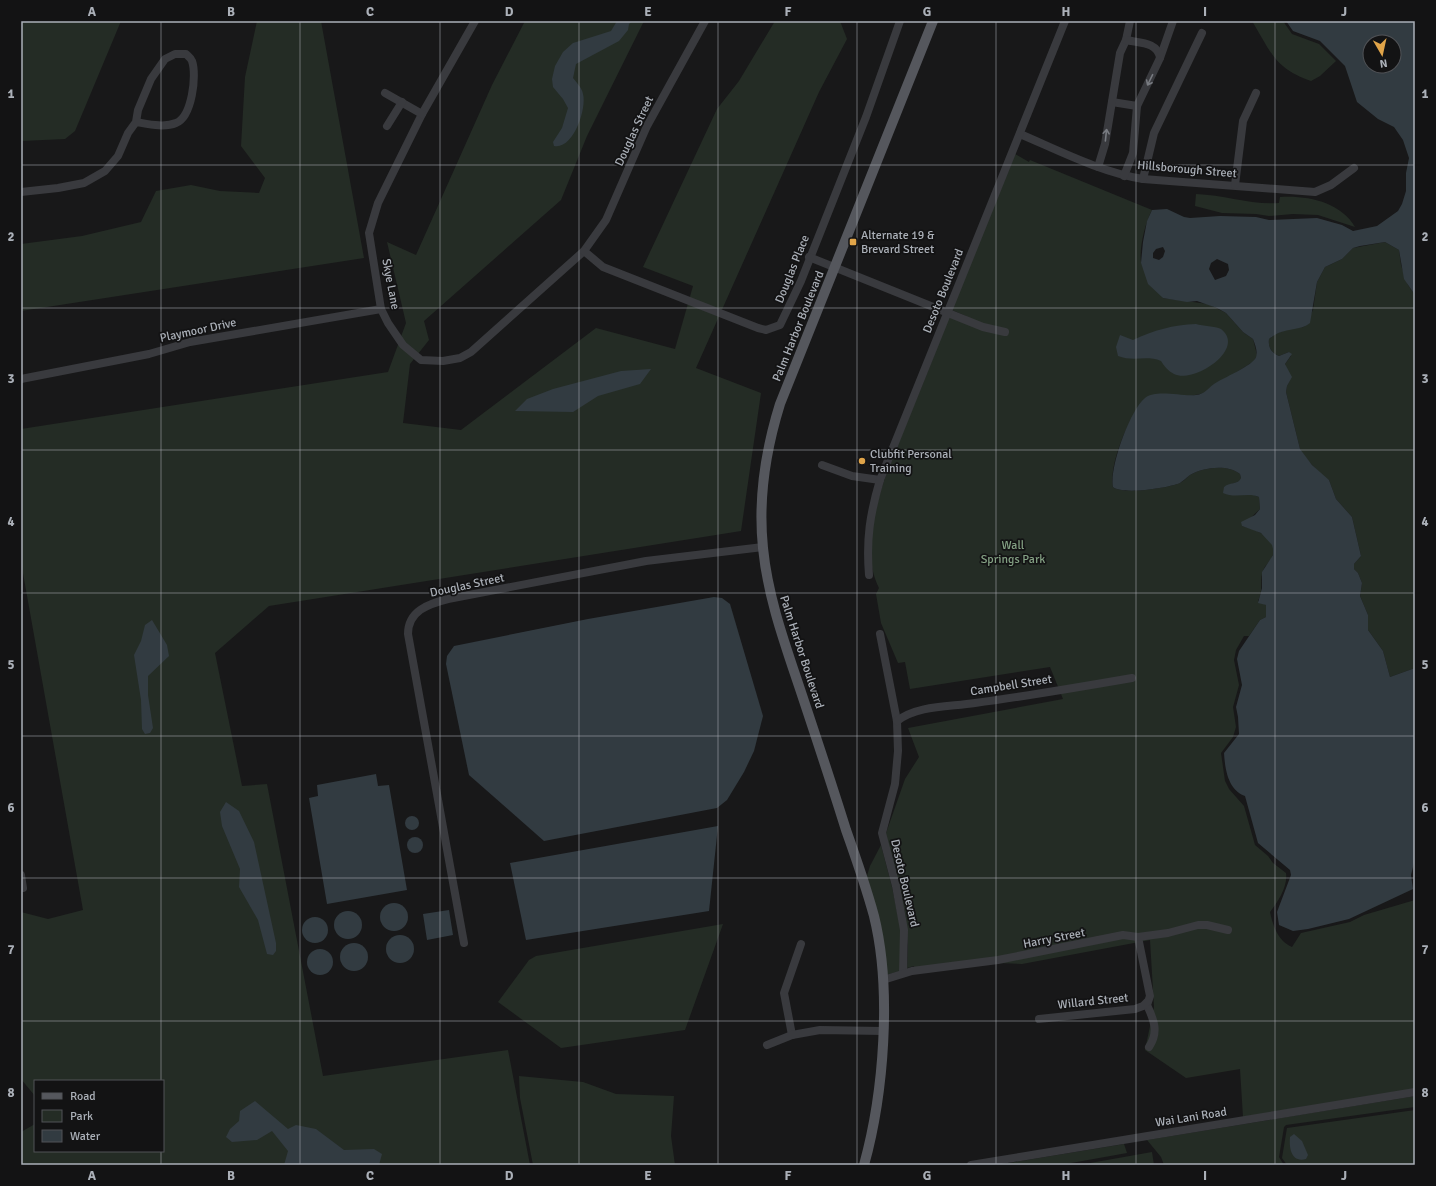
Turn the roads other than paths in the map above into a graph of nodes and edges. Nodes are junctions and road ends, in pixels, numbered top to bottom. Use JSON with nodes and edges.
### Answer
{"nodes":[{"id":1,"x":475,"y":21,"type":"edge"},
{"id":2,"x":705,"y":21,"type":"edge"},
{"id":3,"x":900,"y":21,"type":"edge"},
{"id":4,"x":933,"y":21,"type":"edge"},
{"id":5,"x":1065,"y":21,"type":"edge"},
{"id":6,"x":1130,"y":21,"type":"edge"},
{"id":7,"x":1173,"y":21,"type":"edge"},
{"id":8,"x":1202,"y":33,"type":"dead end"},
{"id":9,"x":1126,"y":40,"type":"junction"},
{"id":10,"x":1160,"y":58,"type":"junction"},
{"id":11,"x":385,"y":93,"type":"dead end"},
{"id":12,"x":1256,"y":93,"type":"dead end"},
{"id":13,"x":402,"y":102,"type":"junction"},
{"id":14,"x":1112,"y":102,"type":"junction"},
{"id":15,"x":1137,"y":106,"type":"junction"},
{"id":16,"x":422,"y":114,"type":"junction"},
{"id":17,"x":136,"y":122,"type":"junction"},
{"id":18,"x":387,"y":126,"type":"dead end"},
{"id":19,"x":1020,"y":134,"type":"junction"},
{"id":20,"x":1098,"y":167,"type":"junction"},
{"id":21,"x":1354,"y":168,"type":"dead end"},
{"id":22,"x":1124,"y":176,"type":"junction"},
{"id":23,"x":1143,"y":179,"type":"junction"},
{"id":24,"x":1235,"y":186,"type":"junction"},
{"id":25,"x":21,"y":192,"type":"edge"},
{"id":26,"x":584,"y":251,"type":"junction"},
{"id":27,"x":809,"y":257,"type":"junction"},
{"id":28,"x":836,"y":267,"type":"junction"},
{"id":29,"x":382,"y":309,"type":"junction"},
{"id":30,"x":948,"y":312,"type":"junction"},
{"id":31,"x":1005,"y":332,"type":"dead end"},
{"id":32,"x":21,"y":379,"type":"edge"},
{"id":33,"x":822,"y":465,"type":"dead end"},
{"id":34,"x":880,"y":480,"type":"junction"},
{"id":35,"x":763,"y":547,"type":"junction"},
{"id":36,"x":869,"y":575,"type":"dead end"},
{"id":37,"x":880,"y":634,"type":"dead end"},
{"id":38,"x":1132,"y":678,"type":"dead end"},
{"id":39,"x":896,"y":721,"type":"junction"},
{"id":40,"x":21,"y":876,"type":"edge"},
{"id":41,"x":23,"y":888,"type":"dead end"},
{"id":42,"x":1228,"y":930,"type":"dead end"},
{"id":43,"x":1138,"y":937,"type":"junction"},
{"id":44,"x":464,"y":943,"type":"dead end"},
{"id":45,"x":801,"y":944,"type":"dead end"},
{"id":46,"x":903,"y":974,"type":"junction"},
{"id":47,"x":883,"y":980,"type":"junction"},
{"id":48,"x":1147,"y":1002,"type":"junction"},
{"id":49,"x":1039,"y":1019,"type":"dead end"},
{"id":50,"x":883,"y":1031,"type":"junction"},
{"id":51,"x":792,"y":1035,"type":"junction"},
{"id":52,"x":767,"y":1045,"type":"dead end"},
{"id":53,"x":1150,"y":1047,"type":"dead end"},
{"id":54,"x":1415,"y":1092,"type":"edge"},
{"id":55,"x":864,"y":1165,"type":"edge"},
{"id":56,"x":971,"y":1165,"type":"edge"}],
"edges":[{"from":1,"to":16,"type":"street","name":"Skye Lane"},
{"from":2,"to":26,"type":"street","name":"Douglas Street"},
{"from":3,"to":27,"type":"street","name":"Douglas Place"},
{"from":4,"to":28,"type":"main road","name":"Palm Harbor Boulevard"},
{"from":5,"to":19,"type":"street","name":"Desoto Boulevard"},
{"from":6,"to":9,"type":"street"},
{"from":7,"to":10,"type":"street"},
{"from":8,"to":23,"type":"street"},
{"from":9,"to":10,"type":"street"},
{"from":9,"to":14,"type":"street"},
{"from":10,"to":15,"type":"street","one_way":true},
{"from":11,"to":13,"type":"street"},
{"from":12,"to":24,"type":"street"},
{"from":13,"to":16,"type":"street"},
{"from":13,"to":18,"type":"street"},
{"from":14,"to":15,"type":"street"},
{"from":20,"to":14,"type":"street","one_way":true},
{"from":15,"to":22,"type":"street"},
{"from":16,"to":29,"type":"street","name":"Skye Lane"},
{"from":17,"to":17,"type":"street"},
{"from":17,"to":25,"type":"street"},
{"from":19,"to":20,"type":"street","name":"Hillsborough Street"},
{"from":19,"to":30,"type":"street","name":"Desoto Boulevard"},
{"from":20,"to":22,"type":"street","name":"Hillsborough Street"},
{"from":21,"to":24,"type":"street","name":"Hillsborough Street"},
{"from":22,"to":23,"type":"street","name":"Hillsborough Street"},
{"from":23,"to":24,"type":"street","name":"Hillsborough Street"},
{"from":26,"to":27,"type":"street","name":"Douglas Place"},
{"from":26,"to":29,"type":"street","name":"Skye Lane"},
{"from":27,"to":28,"type":"street"},
{"from":28,"to":30,"type":"street"},
{"from":28,"to":35,"type":"main road","name":"Palm Harbor Boulevard"},
{"from":29,"to":32,"type":"street","name":"Playmoor Drive"},
{"from":30,"to":31,"type":"street"},
{"from":30,"to":34,"type":"street","name":"Desoto Boulevard"},
{"from":33,"to":34,"type":"street"},
{"from":34,"to":36,"type":"street","name":"Desoto Boulevard"},
{"from":35,"to":44,"type":"street","name":"Douglas Street"},
{"from":35,"to":47,"type":"main road","name":"Palm Harbor Boulevard"},
{"from":37,"to":39,"type":"street","name":"Desoto Boulevard"},
{"from":38,"to":39,"type":"street","name":"Campbell Street"},
{"from":39,"to":46,"type":"street","name":"Desoto Boulevard"},
{"from":40,"to":41,"type":"street"},
{"from":42,"to":43,"type":"street","name":"Harry Street"},
{"from":43,"to":46,"type":"street","name":"Harry Street"},
{"from":43,"to":48,"type":"street"},
{"from":45,"to":51,"type":"street"},
{"from":46,"to":47,"type":"street","name":"Harry Street"},
{"from":47,"to":50,"type":"main road","name":"Palm Harbor Boulevard"},
{"from":48,"to":49,"type":"street","name":"Willard Street"},
{"from":48,"to":53,"type":"street"},
{"from":50,"to":51,"type":"street"},
{"from":50,"to":55,"type":"main road","name":"Palm Harbor Boulevard"},
{"from":51,"to":52,"type":"street"},
{"from":54,"to":56,"type":"street","name":"Wai Lani Road"}]}
